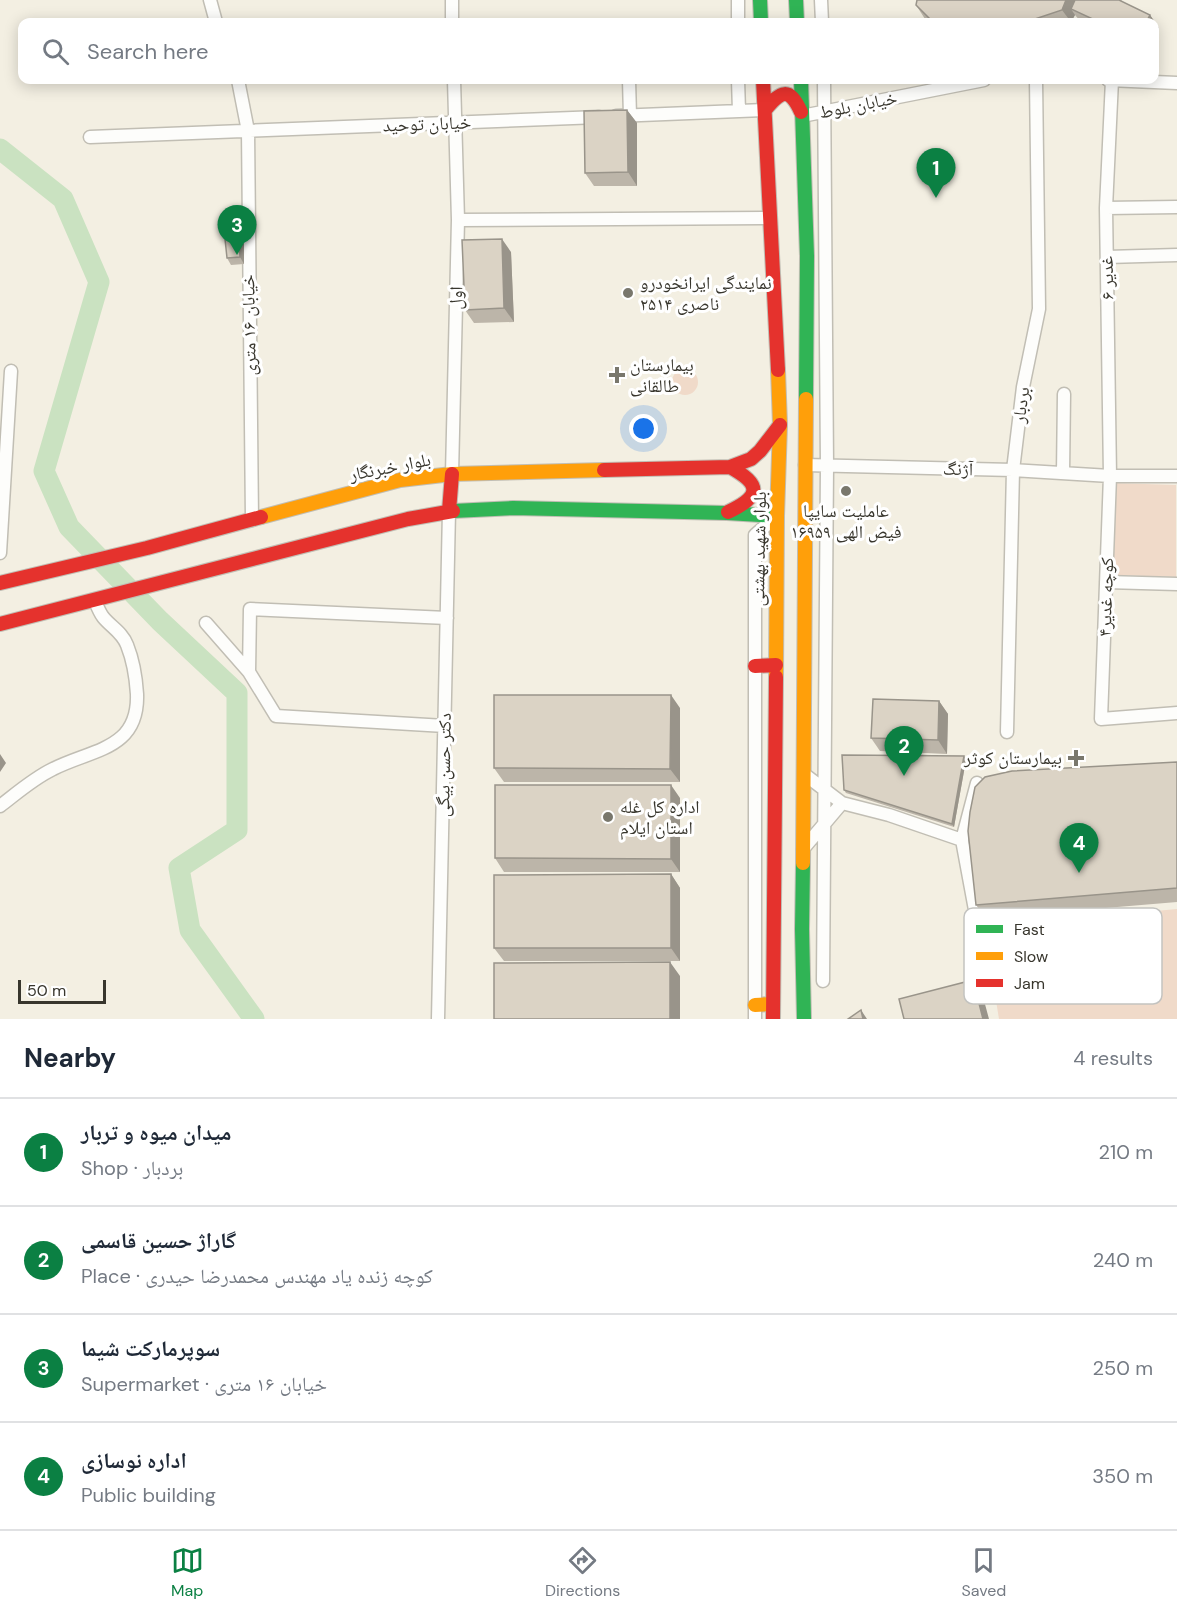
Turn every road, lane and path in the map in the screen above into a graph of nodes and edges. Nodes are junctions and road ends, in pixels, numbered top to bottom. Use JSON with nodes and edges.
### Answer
{"nodes":[{"id":1,"x":210,"y":0,"type":"edge"},
{"id":2,"x":452,"y":0,"type":"edge"},
{"id":3,"x":738,"y":0,"type":"edge"},
{"id":4,"x":760,"y":0,"type":"edge"},
{"id":5,"x":796,"y":0,"type":"edge"},
{"id":6,"x":821,"y":0,"type":"edge"},
{"id":7,"x":215,"y":18,"type":"edge"},
{"id":8,"x":452,"y":18,"type":"edge"},
{"id":9,"x":738,"y":18,"type":"edge"},
{"id":10,"x":761,"y":18,"type":"edge"},
{"id":11,"x":796,"y":18,"type":"edge"},
{"id":12,"x":822,"y":18,"type":"edge"},
{"id":13,"x":1159,"y":82,"type":"edge"},
{"id":14,"x":1177,"y":83,"type":"edge"},
{"id":15,"x":239,"y":84,"type":"edge"},
{"id":16,"x":454,"y":84,"type":"edge"},
{"id":17,"x":629,"y":84,"type":"edge"},
{"id":18,"x":738,"y":84,"type":"edge"},
{"id":19,"x":762,"y":84,"type":"edge"},
{"id":20,"x":801,"y":84,"type":"edge"},
{"id":21,"x":824,"y":84,"type":"edge"},
{"id":22,"x":964,"y":84,"type":"edge"},
{"id":23,"x":1036,"y":84,"type":"edge"},
{"id":24,"x":1110,"y":84,"type":"edge"},
{"id":25,"x":765,"y":110,"type":"junction"},
{"id":26,"x":739,"y":111,"type":"junction"},
{"id":27,"x":825,"y":112,"type":"junction"},
{"id":28,"x":630,"y":116,"type":"junction"},
{"id":29,"x":802,"y":116,"type":"junction"},
{"id":30,"x":455,"y":123,"type":"junction"},
{"id":31,"x":248,"y":131,"type":"junction"},
{"id":32,"x":90,"y":137,"type":"dead end"},
{"id":33,"x":1177,"y":207,"type":"edge"},
{"id":34,"x":1106,"y":208,"type":"junction"},
{"id":35,"x":770,"y":218,"type":"junction"},
{"id":36,"x":458,"y":220,"type":"junction"},
{"id":37,"x":1177,"y":255,"type":"edge"},
{"id":38,"x":1107,"y":257,"type":"junction"},
{"id":39,"x":11,"y":371,"type":"dead end"},
{"id":40,"x":1064,"y":394,"type":"dead end"},
{"id":41,"x":780,"y":425,"type":"junction"},
{"id":42,"x":806,"y":465,"type":"junction"},
{"id":43,"x":827,"y":466,"type":"junction"},
{"id":44,"x":730,"y":467,"type":"junction"},
{"id":45,"x":1013,"y":470,"type":"junction"},
{"id":46,"x":1063,"y":473,"type":"junction"},
{"id":47,"x":452,"y":474,"type":"junction"},
{"id":48,"x":1110,"y":476,"type":"junction"},
{"id":49,"x":1177,"y":476,"type":"edge"},
{"id":50,"x":449,"y":512,"type":"junction"},
{"id":51,"x":727,"y":513,"type":"junction"},
{"id":52,"x":777,"y":516,"type":"junction"},
{"id":53,"x":252,"y":520,"type":"junction"},
{"id":54,"x":0,"y":553,"type":"edge"},
{"id":55,"x":1106,"y":582,"type":"junction"},
{"id":56,"x":0,"y":583,"type":"edge"},
{"id":57,"x":1177,"y":584,"type":"edge"},
{"id":58,"x":95,"y":601,"type":"junction"},
{"id":59,"x":447,"y":618,"type":"junction"},
{"id":60,"x":206,"y":623,"type":"dead end"},
{"id":61,"x":0,"y":624,"type":"edge"},
{"id":62,"x":776,"y":665,"type":"junction"},
{"id":63,"x":755,"y":666,"type":"junction"},
{"id":64,"x":249,"y":672,"type":"junction"},
{"id":65,"x":1177,"y":712,"type":"edge"},
{"id":66,"x":444,"y":726,"type":"junction"},
{"id":67,"x":1007,"y":732,"type":"dead end"},
{"id":68,"x":804,"y":774,"type":"junction"},
{"id":69,"x":977,"y":783,"type":"edge"},
{"id":70,"x":825,"y":790,"type":"junction"},
{"id":71,"x":842,"y":803,"type":"junction"},
{"id":72,"x":0,"y":806,"type":"edge"},
{"id":73,"x":825,"y":822,"type":"junction"},
{"id":74,"x":962,"y":840,"type":"junction"},
{"id":75,"x":803,"y":849,"type":"junction"},
{"id":76,"x":975,"y":908,"type":"edge"},
{"id":77,"x":824,"y":981,"type":"dead end"},
{"id":78,"x":773,"y":1004,"type":"junction"},
{"id":79,"x":754,"y":1012,"type":"edge"},
{"id":80,"x":438,"y":1019,"type":"edge"},
{"id":81,"x":773,"y":1019,"type":"edge"},
{"id":82,"x":804,"y":1019,"type":"edge"}],
"edges":[{"from":1,"to":7,"type":"street"},
{"from":2,"to":8,"type":"street"},
{"from":3,"to":9,"type":"street"},
{"from":4,"to":10,"type":"main road"},
{"from":5,"to":11,"type":"main road"},
{"from":6,"to":12,"type":"street"},
{"from":13,"to":14,"type":"street"},
{"from":15,"to":31,"type":"street","name":"خیابان ۱۶ متری"},
{"from":16,"to":30,"type":"street","name":"اول"},
{"from":17,"to":28,"type":"street"},
{"from":18,"to":26,"type":"street"},
{"from":19,"to":25,"type":"main road","name":"بلوار شهید بهشتی"},
{"from":20,"to":29,"type":"main road"},
{"from":21,"to":27,"type":"street"},
{"from":22,"to":27,"type":"street","name":"خیابان بلوط"},
{"from":23,"to":45,"type":"street","name":"بردبار"},
{"from":24,"to":34,"type":"street","name":"غدیر ۶"},
{"from":25,"to":26,"type":"street","name":"خیابان توحید"},
{"from":25,"to":29,"type":"main road"},
{"from":25,"to":35,"type":"main road","name":"بلوار شهید بهشتی"},
{"from":26,"to":28,"type":"street","name":"خیابان توحید"},
{"from":27,"to":29,"type":"street","name":"خیابان بلوط"},
{"from":27,"to":43,"type":"street"},
{"from":28,"to":30,"type":"street","name":"خیابان توحید"},
{"from":29,"to":42,"type":"main road"},
{"from":30,"to":31,"type":"street","name":"خیابان توحید"},
{"from":30,"to":36,"type":"street","name":"اول"},
{"from":31,"to":32,"type":"street","name":"خیابان توحید"},
{"from":31,"to":53,"type":"street","name":"خیابان ۱۶ متری"},
{"from":33,"to":34,"type":"street"},
{"from":34,"to":38,"type":"street","name":"غدیر ۶"},
{"from":35,"to":36,"type":"street"},
{"from":35,"to":41,"type":"main road","name":"بلوار شهید بهشتی"},
{"from":36,"to":47,"type":"street","name":"اول"},
{"from":37,"to":38,"type":"street"},
{"from":38,"to":48,"type":"street","name":"غدیر ۶"},
{"from":39,"to":54,"type":"street"},
{"from":40,"to":46,"type":"street"},
{"from":41,"to":44,"type":"main road","name":"بلوار خبرنگار"},
{"from":41,"to":52,"type":"main road","name":"بلوار شهید بهشتی"},
{"from":42,"to":43,"type":"street","name":"آژنگ"},
{"from":42,"to":68,"type":"main road"},
{"from":43,"to":45,"type":"street","name":"آژنگ"},
{"from":43,"to":70,"type":"street"},
{"from":44,"to":47,"type":"main road","name":"بلوار خبرنگار"},
{"from":44,"to":51,"type":"main road"},
{"from":45,"to":46,"type":"street","name":"آژنگ"},
{"from":45,"to":67,"type":"street","name":"بردبار"},
{"from":46,"to":48,"type":"street","name":"آژنگ"},
{"from":47,"to":50,"type":"main road"},
{"from":47,"to":53,"type":"main road","name":"بلوار خبرنگار"},
{"from":48,"to":49,"type":"street","name":"آژنگ"},
{"from":48,"to":55,"type":"street","name":"کوچه غدیر۴"},
{"from":50,"to":51,"type":"main road"},
{"from":50,"to":58,"type":"main road"},
{"from":50,"to":59,"type":"street","name":"دکتر حسن بیگی"},
{"from":51,"to":52,"type":"main road"},
{"from":52,"to":62,"type":"main road","name":"بلوار شهید بهشتی"},
{"from":52,"to":63,"type":"street"},
{"from":53,"to":56,"type":"main road","name":"بلوار خبرنگار"},
{"from":55,"to":57,"type":"street"},
{"from":55,"to":65,"type":"street","name":"کوچه غدیر۴"},
{"from":58,"to":61,"type":"main road"},
{"from":58,"to":72,"type":"street"},
{"from":59,"to":64,"type":"street"},
{"from":59,"to":66,"type":"street","name":"دکتر حسن بیگی"},
{"from":60,"to":64,"type":"street"},
{"from":62,"to":63,"type":"main road"},
{"from":62,"to":78,"type":"main road","name":"بلوار شهید بهشتی"},
{"from":63,"to":79,"type":"street"},
{"from":64,"to":66,"type":"street"},
{"from":66,"to":80,"type":"street","name":"دکتر حسن بیگی"},
{"from":68,"to":70,"type":"street"},
{"from":68,"to":75,"type":"main road"},
{"from":69,"to":74,"type":"street"},
{"from":70,"to":71,"type":"street"},
{"from":70,"to":73,"type":"street"},
{"from":71,"to":73,"type":"street"},
{"from":71,"to":74,"type":"street"},
{"from":73,"to":75,"type":"street"},
{"from":73,"to":77,"type":"street"},
{"from":74,"to":76,"type":"street"},
{"from":75,"to":82,"type":"main road"},
{"from":78,"to":79,"type":"main road"},
{"from":78,"to":81,"type":"main road","name":"بلوار شهید بهشتی"}]}
